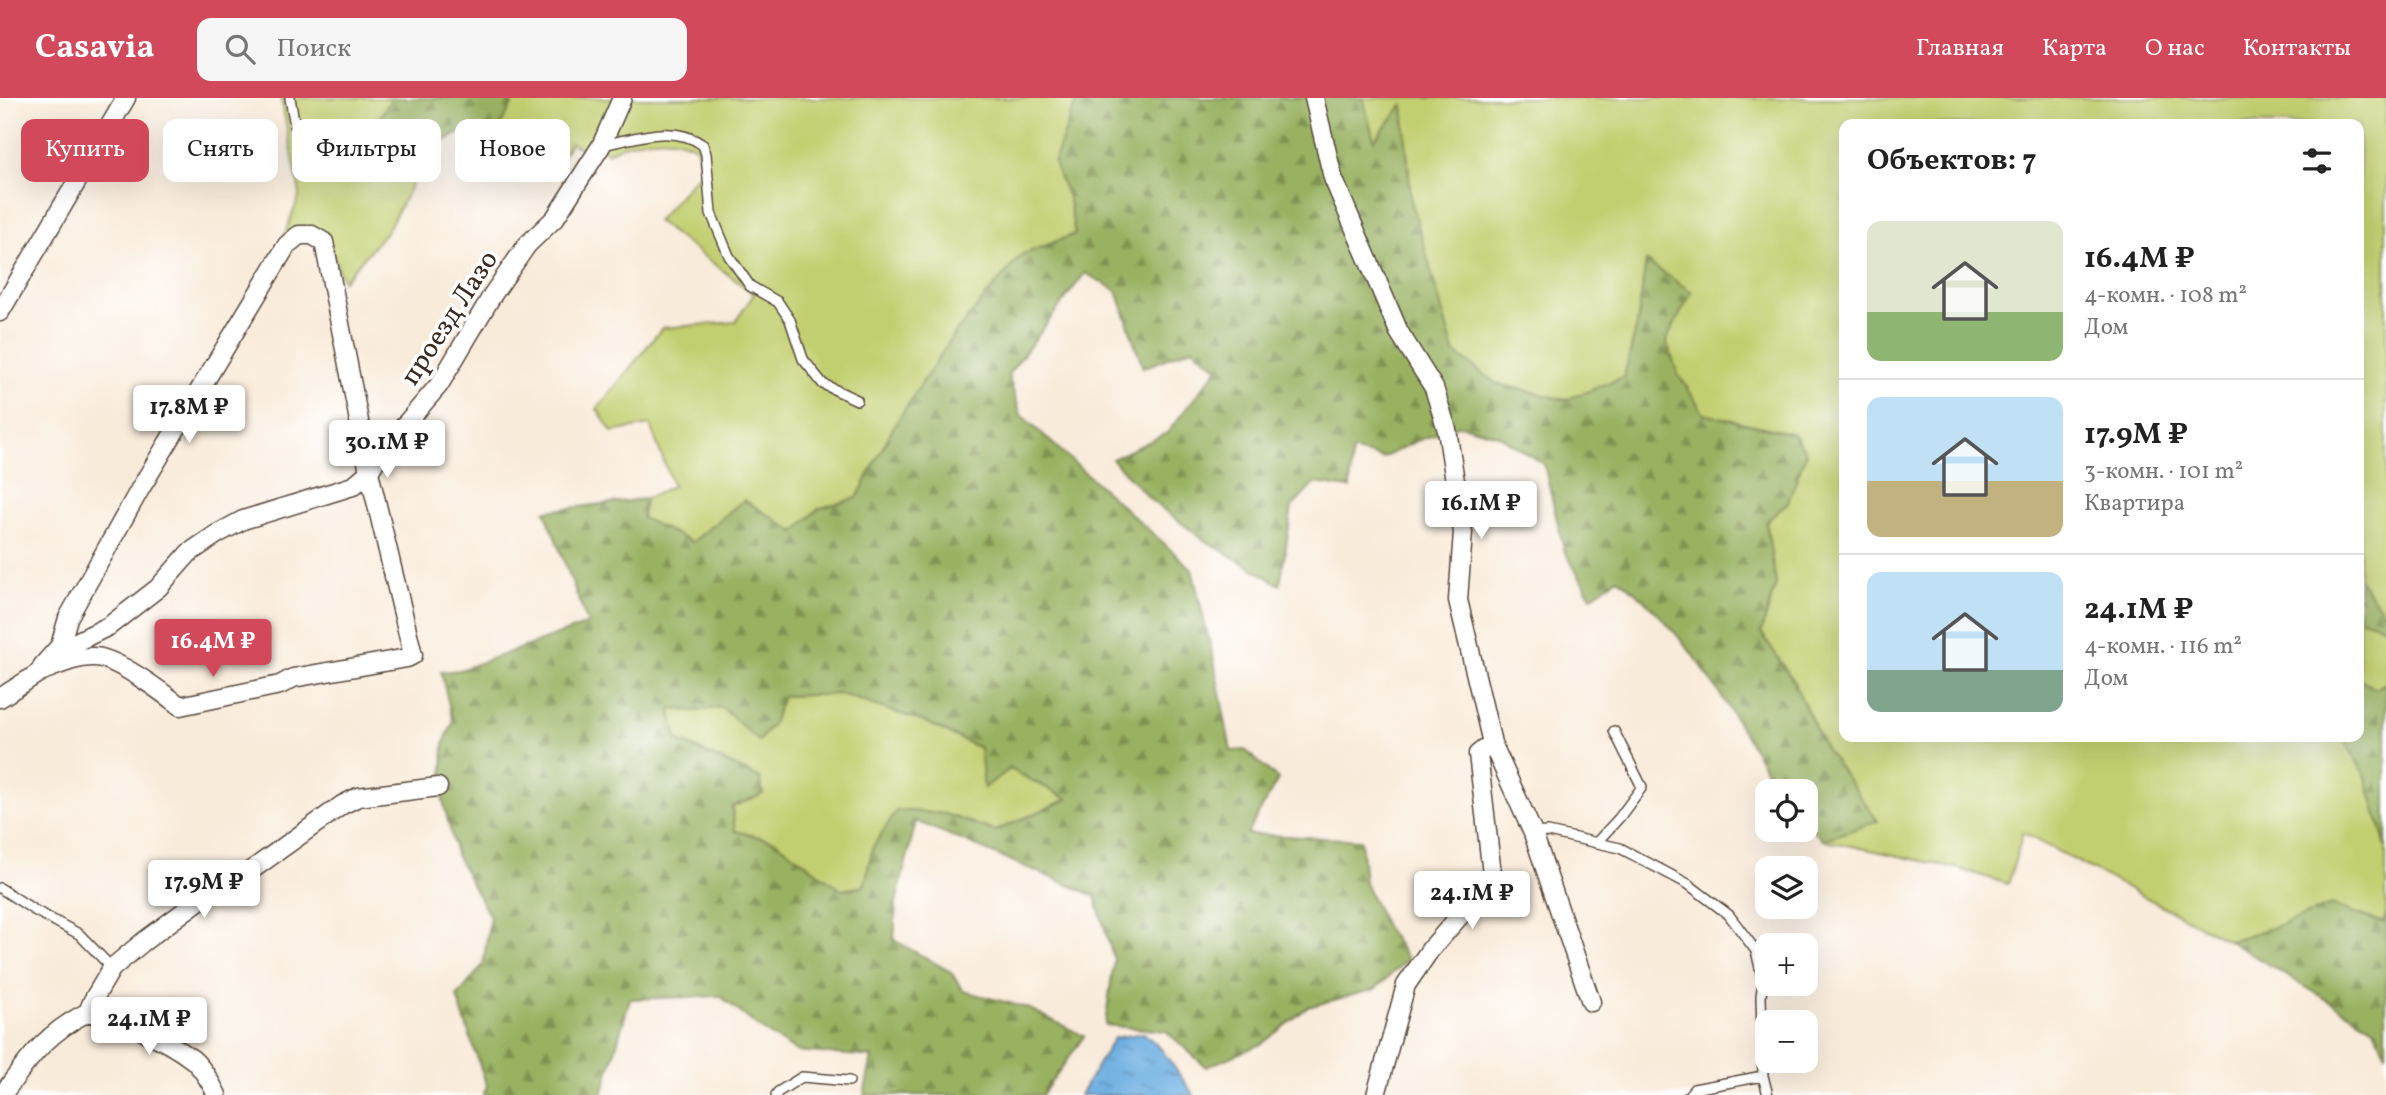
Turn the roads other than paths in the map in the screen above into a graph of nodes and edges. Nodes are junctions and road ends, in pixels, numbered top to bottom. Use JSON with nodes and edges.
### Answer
{"nodes":[{"id":1,"x":126,"y":98,"type":"edge"},
{"id":2,"x":290,"y":98,"type":"edge"},
{"id":3,"x":622,"y":98,"type":"edge"},
{"id":4,"x":1314,"y":98,"type":"edge"},
{"id":5,"x":294,"y":119,"type":"edge"},
{"id":6,"x":601,"y":146,"type":"junction"},
{"id":7,"x":0,"y":313,"type":"edge"},
{"id":8,"x":857,"y":400,"type":"dead end"},
{"id":9,"x":369,"y":472,"type":"junction"},
{"id":10,"x":60,"y":646,"type":"junction"},
{"id":11,"x":40,"y":672,"type":"junction"},
{"id":12,"x":0,"y":698,"type":"edge"},
{"id":13,"x":1614,"y":731,"type":"dead end"},
{"id":14,"x":1492,"y":743,"type":"junction"},
{"id":15,"x":438,"y":787,"type":"dead end"},
{"id":16,"x":1533,"y":833,"type":"junction"},
{"id":17,"x":1596,"y":843,"type":"junction"},
{"id":18,"x":0,"y":888,"type":"edge"},
{"id":19,"x":113,"y":968,"type":"junction"},
{"id":20,"x":1591,"y":1002,"type":"dead end"},
{"id":21,"x":88,"y":1012,"type":"junction"},
{"id":22,"x":1763,"y":1076,"type":"junction"},
{"id":23,"x":849,"y":1081,"type":"dead end"},
{"id":24,"x":2,"y":1095,"type":"edge"},
{"id":25,"x":217,"y":1095,"type":"edge"},
{"id":26,"x":776,"y":1095,"type":"edge"},
{"id":27,"x":1376,"y":1095,"type":"edge"},
{"id":28,"x":1689,"y":1095,"type":"edge"},
{"id":29,"x":1768,"y":1095,"type":"edge"}],
"edges":[{"from":1,"to":7,"type":"street"},
{"from":2,"to":5,"type":"lane"},
{"from":3,"to":6,"type":"street","name":"проезд Лазо"},
{"from":4,"to":14,"type":"street"},
{"from":6,"to":8,"type":"lane"},
{"from":6,"to":9,"type":"street","name":"проезд Лазо"},
{"from":9,"to":10,"type":"street","name":"проезд Лазо"},
{"from":9,"to":10,"type":"street"},
{"from":9,"to":11,"type":"street"},
{"from":10,"to":11,"type":"street"},
{"from":11,"to":12,"type":"street"},
{"from":13,"to":17,"type":"lane"},
{"from":14,"to":16,"type":"street"},
{"from":14,"to":27,"type":"street"},
{"from":15,"to":19,"type":"street"},
{"from":16,"to":17,"type":"lane"},
{"from":16,"to":20,"type":"street"},
{"from":17,"to":22,"type":"lane"},
{"from":18,"to":19,"type":"lane"},
{"from":19,"to":21,"type":"street"},
{"from":21,"to":24,"type":"street"},
{"from":21,"to":25,"type":"street"},
{"from":22,"to":28,"type":"lane"},
{"from":22,"to":29,"type":"lane"},
{"from":23,"to":26,"type":"lane"}]}
